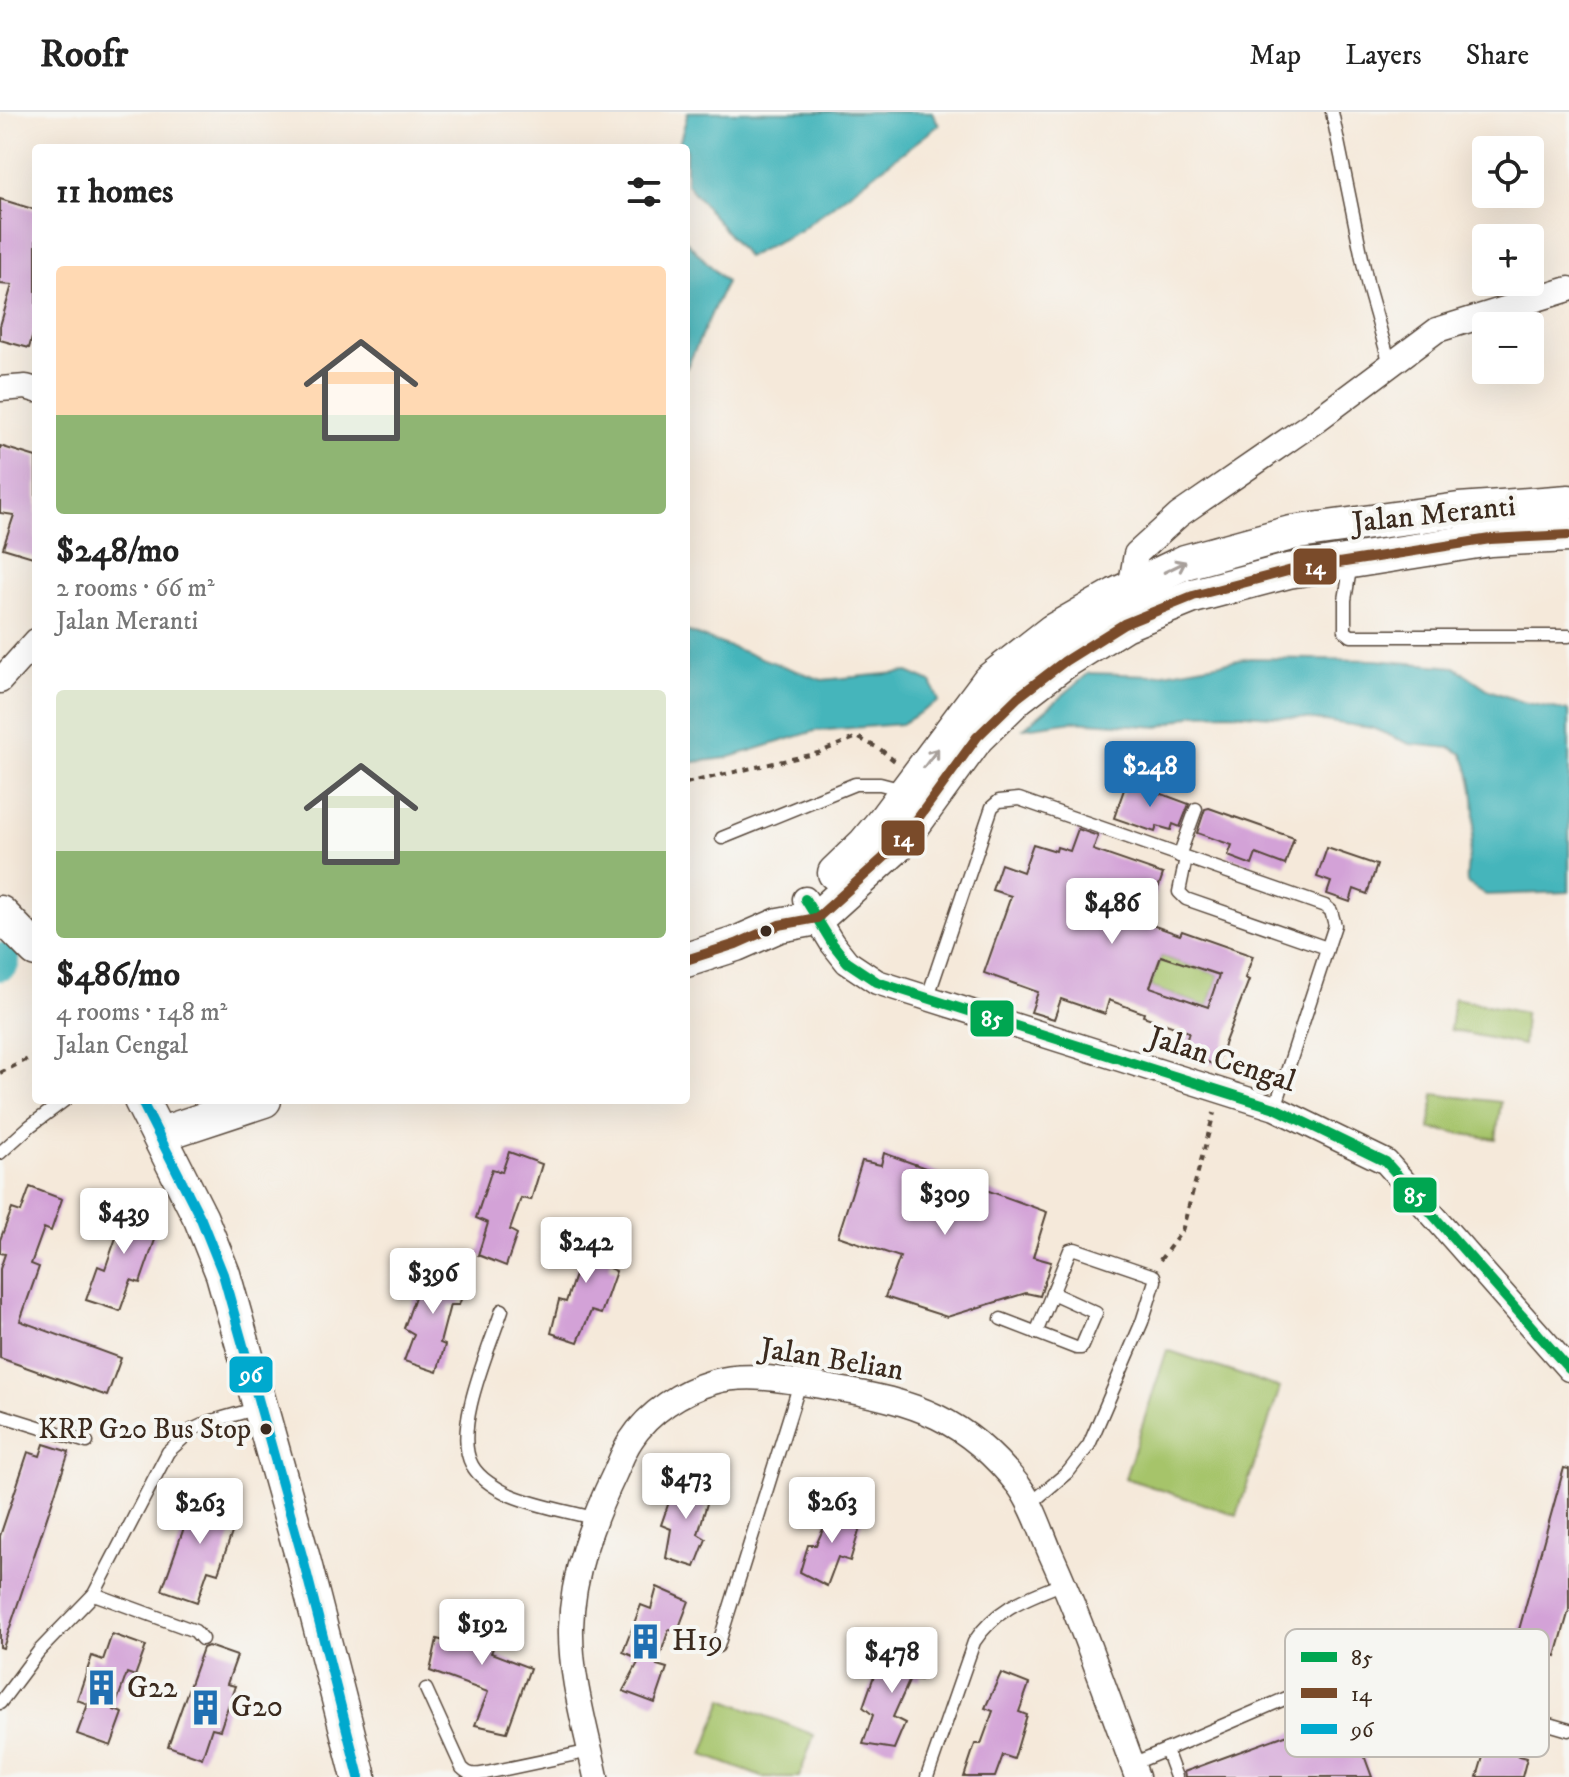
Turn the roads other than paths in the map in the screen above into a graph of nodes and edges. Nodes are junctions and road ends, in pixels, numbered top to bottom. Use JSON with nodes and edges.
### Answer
{"nodes":[{"id":1,"x":1332,"y":112,"type":"edge"},
{"id":2,"x":1569,"y":289,"type":"edge"},
{"id":3,"x":1390,"y":364,"type":"junction"},
{"id":4,"x":0,"y":389,"type":"edge"},
{"id":5,"x":32,"y":389,"type":"edge"},
{"id":6,"x":1569,"y":502,"type":"edge"},
{"id":7,"x":1569,"y":535,"type":"edge"},
{"id":8,"x":1352,"y":560,"type":"junction"},
{"id":9,"x":1130,"y":589,"type":"junction"},
{"id":10,"x":1569,"y":636,"type":"edge"},
{"id":11,"x":32,"y":645,"type":"edge"},
{"id":12,"x":0,"y":681,"type":"edge"},
{"id":13,"x":910,"y":784,"type":"junction"},
{"id":14,"x":1196,"y":809,"type":"dead end"},
{"id":15,"x":722,"y":838,"type":"dead end"},
{"id":16,"x":1182,"y":857,"type":"junction"},
{"id":17,"x":811,"y":909,"type":"junction"},
{"id":18,"x":0,"y":913,"type":"edge"},
{"id":19,"x":32,"y":946,"type":"edge"},
{"id":20,"x":1327,"y":948,"type":"junction"},
{"id":21,"x":690,"y":959,"type":"edge"},
{"id":22,"x":927,"y":999,"type":"junction"},
{"id":23,"x":60,"y":1104,"type":"edge"},
{"id":24,"x":143,"y":1104,"type":"edge"},
{"id":25,"x":252,"y":1104,"type":"edge"},
{"id":26,"x":1275,"y":1108,"type":"junction"},
{"id":27,"x":161,"y":1134,"type":"junction"},
{"id":28,"x":0,"y":1153,"type":"edge"},
{"id":29,"x":1052,"y":1293,"type":"junction"},
{"id":30,"x":502,"y":1310,"type":"dead end"},
{"id":31,"x":1001,"y":1319,"type":"dead end"},
{"id":32,"x":1036,"y":1333,"type":"junction"},
{"id":33,"x":1569,"y":1369,"type":"edge"},
{"id":34,"x":800,"y":1383,"type":"junction"},
{"id":35,"x":261,"y":1407,"type":"junction"},
{"id":36,"x":0,"y":1415,"type":"edge"},
{"id":37,"x":87,"y":1442,"type":"dead end"},
{"id":38,"x":1029,"y":1505,"type":"junction"},
{"id":39,"x":593,"y":1518,"type":"junction"},
{"id":40,"x":1064,"y":1583,"type":"junction"},
{"id":41,"x":94,"y":1594,"type":"junction"},
{"id":42,"x":202,"y":1639,"type":"dead end"},
{"id":43,"x":718,"y":1646,"type":"dead end"},
{"id":44,"x":426,"y":1689,"type":"dead end"},
{"id":45,"x":1285,"y":1699,"type":"edge"},
{"id":46,"x":0,"y":1703,"type":"edge"},
{"id":47,"x":1549,"y":1724,"type":"edge"},
{"id":48,"x":1569,"y":1730,"type":"edge"},
{"id":49,"x":1166,"y":1750,"type":"junction"},
{"id":50,"x":591,"y":1751,"type":"junction"},
{"id":51,"x":1135,"y":1770,"type":"edge"},
{"id":52,"x":359,"y":1777,"type":"edge"},
{"id":53,"x":596,"y":1777,"type":"edge"},
{"id":54,"x":927,"y":1777,"type":"edge"},
{"id":55,"x":1176,"y":1777,"type":"edge"}],
"edges":[{"from":1,"to":3,"type":"lane"},
{"from":2,"to":3,"type":"street"},
{"from":3,"to":9,"type":"street"},
{"from":4,"to":5,"type":"street"},
{"from":9,"to":6,"type":"street","name":"Jalan Meranti","one_way":true},
{"from":7,"to":8,"type":"street","name":"Jalan Meranti"},
{"from":8,"to":10,"type":"lane"},
{"from":8,"to":17,"type":"street","name":"Jalan Meranti"},
{"from":13,"to":9,"type":"street","name":"Jalan Meranti","one_way":true},
{"from":11,"to":12,"type":"street"},
{"from":13,"to":15,"type":"lane"},
{"from":13,"to":17,"type":"street","name":"Jalan Meranti"},
{"from":14,"to":16,"type":"lane"},
{"from":16,"to":20,"type":"lane"},
{"from":16,"to":20,"type":"lane"},
{"from":16,"to":22,"type":"lane"},
{"from":17,"to":21,"type":"street","name":"Jalan Meranti"},
{"from":17,"to":22,"type":"street","name":"Jalan Cengal"},
{"from":18,"to":19,"type":"street"},
{"from":20,"to":26,"type":"lane"},
{"from":22,"to":26,"type":"street","name":"Jalan Cengal"},
{"from":23,"to":28,"type":"lane"},
{"from":24,"to":27,"type":"street"},
{"from":25,"to":27,"type":"street"},
{"from":26,"to":33,"type":"street","name":"Jalan Cengal"},
{"from":27,"to":35,"type":"street"},
{"from":29,"to":32,"type":"lane"},
{"from":29,"to":32,"type":"lane"},
{"from":29,"to":38,"type":"lane"},
{"from":30,"to":39,"type":"lane"},
{"from":31,"to":32,"type":"lane"},
{"from":34,"to":38,"type":"street","name":"Jalan Belian"},
{"from":34,"to":39,"type":"street","name":"Jalan Belian"},
{"from":34,"to":43,"type":"lane"},
{"from":35,"to":41,"type":"lane"},
{"from":35,"to":52,"type":"street"},
{"from":36,"to":37,"type":"lane"},
{"from":38,"to":40,"type":"street","name":"Jalan Belian"},
{"from":39,"to":50,"type":"street","name":"Jalan Belian"},
{"from":40,"to":51,"type":"street","name":"Jalan Belian"},
{"from":40,"to":54,"type":"lane"},
{"from":41,"to":42,"type":"lane"},
{"from":41,"to":46,"type":"lane"},
{"from":44,"to":50,"type":"lane"},
{"from":45,"to":49,"type":"lane"},
{"from":47,"to":48,"type":"lane"},
{"from":49,"to":51,"type":"lane"},
{"from":49,"to":55,"type":"lane"},
{"from":50,"to":53,"type":"street","name":"Jalan Belian"}]}
